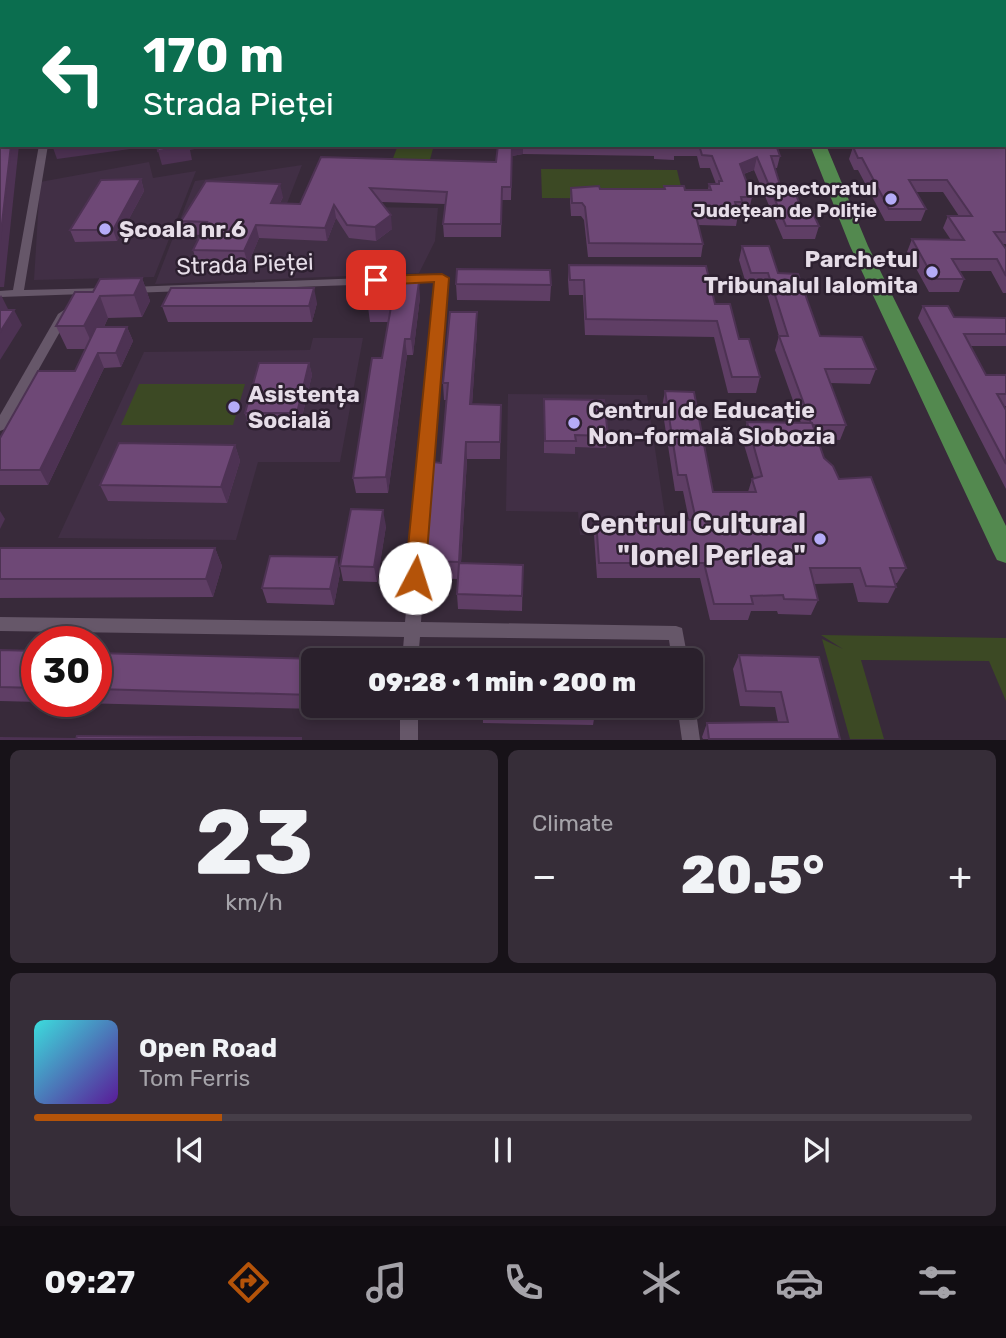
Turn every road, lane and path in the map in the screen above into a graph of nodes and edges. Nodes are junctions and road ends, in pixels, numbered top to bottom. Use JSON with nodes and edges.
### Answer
{"nodes":[{"id":1,"x":45,"y":147,"type":"edge"},
{"id":2,"x":819,"y":147,"type":"edge"},
{"id":3,"x":76,"y":292,"type":"junction"},
{"id":4,"x":18,"y":293,"type":"junction"},
{"id":5,"x":0,"y":294,"type":"edge"},
{"id":6,"x":0,"y":426,"type":"edge"},
{"id":7,"x":1006,"y":552,"type":"edge"},
{"id":8,"x":0,"y":624,"type":"edge"},
{"id":9,"x":410,"y":629,"type":"junction"},
{"id":10,"x":410,"y":648,"type":"edge"},
{"id":11,"x":678,"y":648,"type":"edge"},
{"id":12,"x":409,"y":718,"type":"edge"},
{"id":13,"x":688,"y":718,"type":"edge"},
{"id":14,"x":409,"y":740,"type":"edge"},
{"id":15,"x":691,"y":740,"type":"edge"}],
"edges":[{"from":1,"to":4,"type":"street"},
{"from":2,"to":7,"type":"main road"},
{"from":3,"to":4,"type":"street"},
{"from":3,"to":6,"type":"street"},
{"from":3,"to":9,"type":"street","name":"Strada Pieței"},
{"from":4,"to":5,"type":"street"},
{"from":8,"to":9,"type":"street"},
{"from":9,"to":10,"type":"street"},
{"from":9,"to":11,"type":"street"},
{"from":12,"to":14,"type":"street"},
{"from":13,"to":15,"type":"street"}]}
